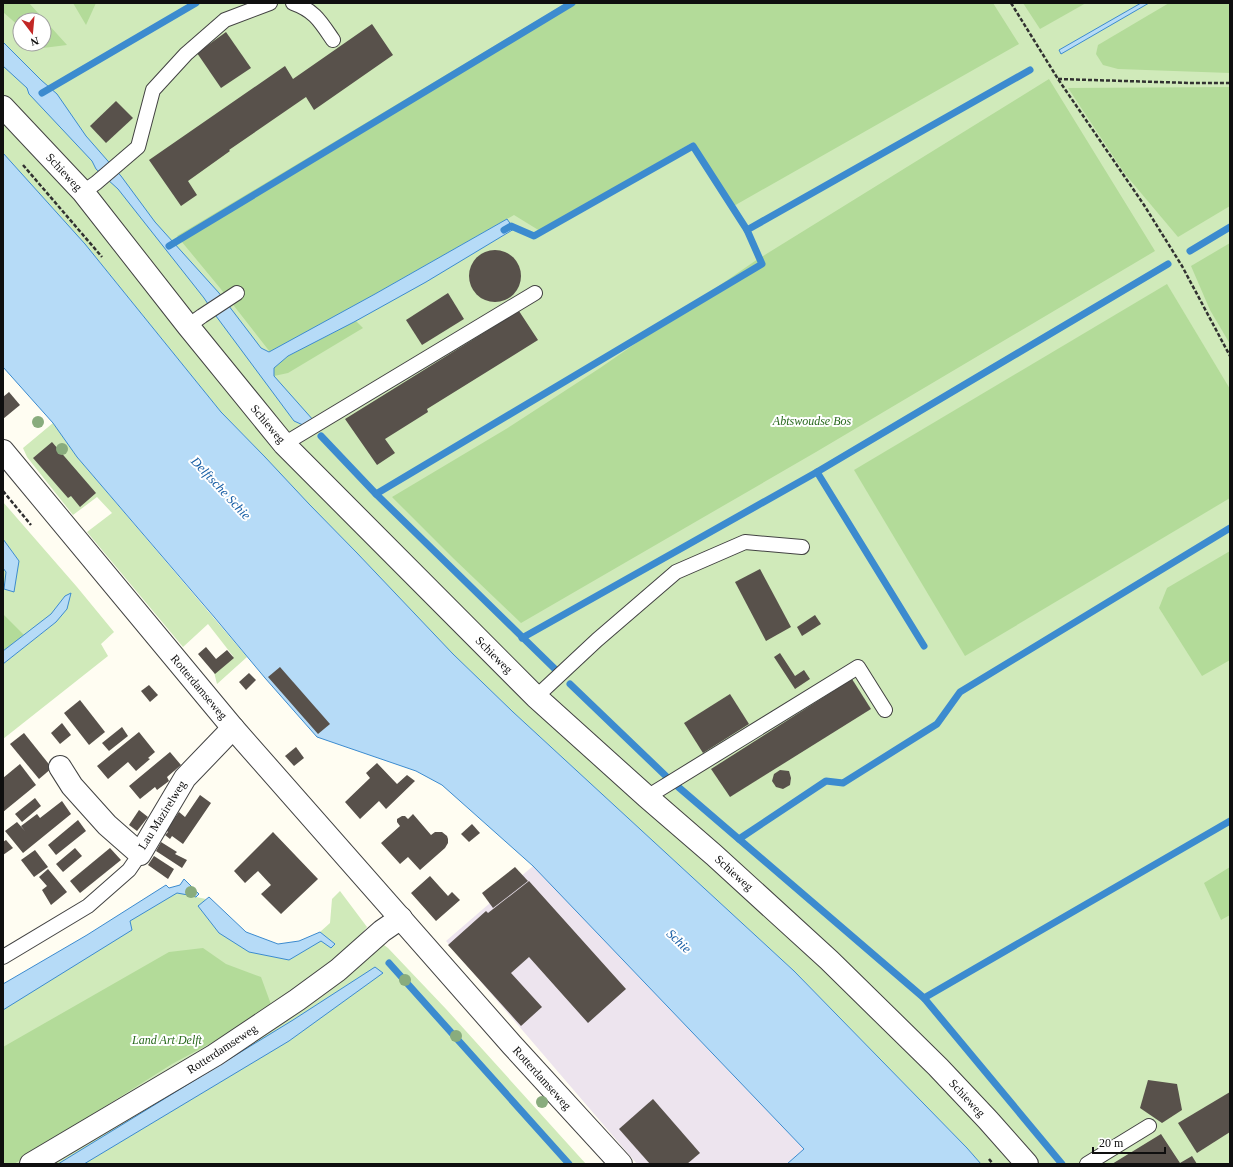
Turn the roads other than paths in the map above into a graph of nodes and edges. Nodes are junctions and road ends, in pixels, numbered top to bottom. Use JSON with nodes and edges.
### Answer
{"nodes":[{"id":1,"x":270,"y":3,"type":"edge"},
{"id":2,"x":293,"y":3,"type":"edge"},
{"id":3,"x":333,"y":40,"type":"dead end"},
{"id":4,"x":3,"y":107,"type":"edge"},
{"id":5,"x":89,"y":187,"type":"junction"},
{"id":6,"x":535,"y":293,"type":"dead end"},
{"id":7,"x":233,"y":295,"type":"dead end"},
{"id":8,"x":195,"y":321,"type":"junction"},
{"id":9,"x":284,"y":444,"type":"junction"},
{"id":10,"x":3,"y":451,"type":"edge"},
{"id":11,"x":802,"y":546,"type":"dead end"},
{"id":12,"x":536,"y":697,"type":"junction"},
{"id":13,"x":885,"y":710,"type":"dead end"},
{"id":14,"x":233,"y":728,"type":"junction"},
{"id":15,"x":60,"y":767,"type":"dead end"},
{"id":16,"x":653,"y":794,"type":"junction"},
{"id":17,"x":140,"y":854,"type":"junction"},
{"id":18,"x":401,"y":918,"type":"junction"},
{"id":19,"x":3,"y":957,"type":"edge"},
{"id":20,"x":1149,"y":1126,"type":"dead end"},
{"id":21,"x":31,"y":1164,"type":"edge"},
{"id":22,"x":621,"y":1164,"type":"edge"},
{"id":23,"x":1027,"y":1164,"type":"edge"},
{"id":24,"x":1087,"y":1164,"type":"edge"}],
"edges":[{"from":1,"to":5,"type":"lane"},
{"from":2,"to":3,"type":"lane"},
{"from":4,"to":5,"type":"street","name":"Schieweg"},
{"from":5,"to":8,"type":"street","name":"Schieweg"},
{"from":6,"to":9,"type":"lane"},
{"from":7,"to":8,"type":"lane"},
{"from":8,"to":9,"type":"street","name":"Schieweg"},
{"from":9,"to":12,"type":"street","name":"Schieweg"},
{"from":10,"to":14,"type":"street","name":"Rotterdamseweg"},
{"from":11,"to":12,"type":"lane"},
{"from":12,"to":16,"type":"street","name":"Schieweg"},
{"from":13,"to":16,"type":"lane"},
{"from":14,"to":17,"type":"street","name":"Lau Mazirelweg"},
{"from":14,"to":18,"type":"street","name":"Rotterdamseweg"},
{"from":15,"to":17,"type":"street","name":"Lau Mazirelweg"},
{"from":16,"to":23,"type":"street","name":"Schieweg"},
{"from":17,"to":19,"type":"lane"},
{"from":18,"to":21,"type":"street","name":"Rotterdamseweg"},
{"from":18,"to":22,"type":"street","name":"Rotterdamseweg"},
{"from":20,"to":24,"type":"lane"}]}
